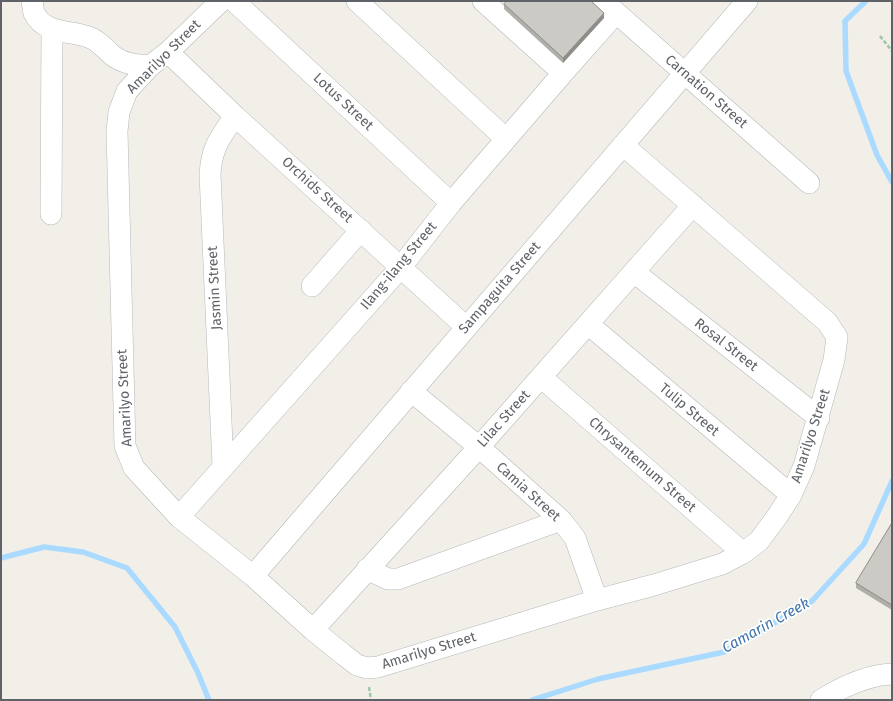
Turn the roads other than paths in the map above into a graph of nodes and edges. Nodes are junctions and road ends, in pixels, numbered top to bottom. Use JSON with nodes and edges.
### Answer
{"nodes":[{"id":1,"x":32,"y":1,"type":"edge"},
{"id":2,"x":220,"y":1,"type":"edge"},
{"id":3,"x":234,"y":1,"type":"edge"},
{"id":4,"x":357,"y":1,"type":"edge"},
{"id":5,"x":483,"y":1,"type":"edge"},
{"id":6,"x":747,"y":1,"type":"edge"},
{"id":7,"x":609,"y":7,"type":"edge"},
{"id":8,"x":52,"y":29,"type":"junction"},
{"id":9,"x":168,"y":52,"type":"junction"},
{"id":10,"x":150,"y":66,"type":"junction"},
{"id":11,"x":563,"y":73,"type":"junction"},
{"id":12,"x":684,"y":73,"type":"junction"},
{"id":13,"x":235,"y":116,"type":"junction"},
{"id":14,"x":506,"y":139,"type":"junction"},
{"id":15,"x":623,"y":145,"type":"junction"},
{"id":16,"x":809,"y":183,"type":"dead end"},
{"id":17,"x":451,"y":203,"type":"junction"},
{"id":18,"x":693,"y":205,"type":"junction"},
{"id":19,"x":51,"y":214,"type":"dead end"},
{"id":20,"x":361,"y":230,"type":"junction"},
{"id":21,"x":401,"y":267,"type":"junction"},
{"id":22,"x":634,"y":272,"type":"junction"},
{"id":23,"x":312,"y":286,"type":"dead end"},
{"id":24,"x":588,"y":324,"type":"junction"},
{"id":25,"x":466,"y":327,"type":"junction"},
{"id":26,"x":541,"y":377,"type":"junction"},
{"id":27,"x":411,"y":391,"type":"junction"},
{"id":28,"x":819,"y":418,"type":"junction"},
{"id":29,"x":479,"y":447,"type":"junction"},
{"id":30,"x":223,"y":466,"type":"junction"},
{"id":31,"x":791,"y":495,"type":"junction"},
{"id":32,"x":179,"y":517,"type":"junction"},
{"id":33,"x":561,"y":520,"type":"junction"},
{"id":34,"x":743,"y":553,"type":"junction"},
{"id":35,"x":367,"y":569,"type":"junction"},
{"id":36,"x":253,"y":576,"type":"junction"},
{"id":37,"x":597,"y":600,"type":"junction"},
{"id":38,"x":313,"y":630,"type":"junction"},
{"id":39,"x":892,"y":674,"type":"edge"},
{"id":40,"x":821,"y":700,"type":"edge"}],
"edges":[{"from":1,"to":8,"type":"street"},
{"from":2,"to":9,"type":"street","name":"Amarilyo Street"},
{"from":3,"to":17,"type":"street","name":"Lotus Street"},
{"from":4,"to":14,"type":"street"},
{"from":5,"to":11,"type":"street"},
{"from":6,"to":12,"type":"street","name":"Sampaguita Street"},
{"from":7,"to":11,"type":"street","name":"Ilang-ilang Street"},
{"from":7,"to":12,"type":"street","name":"Carnation Street"},
{"from":8,"to":10,"type":"street"},
{"from":8,"to":19,"type":"street"},
{"from":9,"to":10,"type":"street","name":"Amarilyo Street"},
{"from":9,"to":13,"type":"street","name":"Orchids Street"},
{"from":10,"to":32,"type":"street","name":"Amarilyo Street"},
{"from":11,"to":14,"type":"street","name":"Ilang-ilang Street"},
{"from":12,"to":15,"type":"street","name":"Sampaguita Street"},
{"from":12,"to":16,"type":"street","name":"Carnation Street"},
{"from":13,"to":20,"type":"street","name":"Orchids Street"},
{"from":13,"to":30,"type":"street","name":"Jasmin Street"},
{"from":14,"to":17,"type":"street","name":"Ilang-ilang Street"},
{"from":15,"to":18,"type":"street","name":"Amarilyo Street"},
{"from":15,"to":25,"type":"street","name":"Sampaguita Street"},
{"from":17,"to":21,"type":"street","name":"Ilang-ilang Street"},
{"from":18,"to":22,"type":"street","name":"Lilac Street"},
{"from":18,"to":28,"type":"street","name":"Amarilyo Street"},
{"from":20,"to":21,"type":"street","name":"Orchids Street"},
{"from":20,"to":23,"type":"street"},
{"from":21,"to":25,"type":"street","name":"Orchids Street"},
{"from":21,"to":30,"type":"street","name":"Ilang-ilang Street"},
{"from":22,"to":24,"type":"street","name":"Lilac Street"},
{"from":22,"to":28,"type":"street","name":"Rosal Street"},
{"from":24,"to":26,"type":"street","name":"Lilac Street"},
{"from":24,"to":31,"type":"street","name":"Tulip Street"},
{"from":25,"to":27,"type":"street","name":"Sampaguita Street"},
{"from":26,"to":29,"type":"street","name":"Lilac Street"},
{"from":26,"to":34,"type":"street","name":"Chrysantemum Street"},
{"from":27,"to":29,"type":"street","name":"Camia Street"},
{"from":27,"to":36,"type":"street","name":"Sampaguita Street"},
{"from":28,"to":31,"type":"street","name":"Amarilyo Street"},
{"from":29,"to":33,"type":"street","name":"Camia Street"},
{"from":29,"to":35,"type":"street","name":"Lilac Street"},
{"from":30,"to":32,"type":"street","name":"Ilang-ilang Street"},
{"from":31,"to":34,"type":"street","name":"Amarilyo Street"},
{"from":32,"to":36,"type":"street","name":"Amarilyo Street"},
{"from":33,"to":35,"type":"street"},
{"from":33,"to":37,"type":"street","name":"Camia Street"},
{"from":34,"to":37,"type":"street","name":"Amarilyo Street"},
{"from":35,"to":38,"type":"street","name":"Lilac Street"},
{"from":36,"to":38,"type":"street","name":"Amarilyo Street"},
{"from":37,"to":38,"type":"street","name":"Amarilyo Street"},
{"from":39,"to":40,"type":"street"}]}
